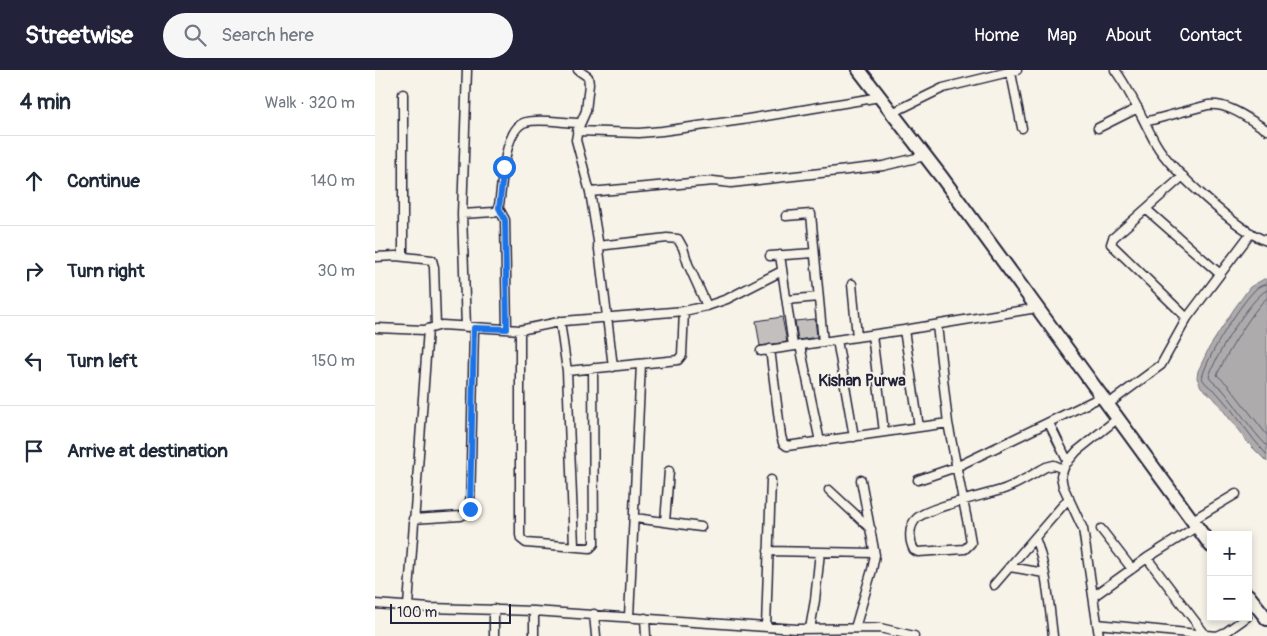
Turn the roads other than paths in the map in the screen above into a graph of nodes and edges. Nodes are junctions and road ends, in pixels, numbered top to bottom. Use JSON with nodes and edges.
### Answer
{"nodes":[{"id":1,"x":467,"y":70,"type":"edge"},
{"id":2,"x":578,"y":70,"type":"edge"},
{"id":3,"x":859,"y":70,"type":"edge"},
{"id":4,"x":1115,"y":70,"type":"edge"},
{"id":5,"x":1014,"y":71,"type":"edge"},
{"id":6,"x":403,"y":94,"type":"dead end"},
{"id":7,"x":880,"y":97,"type":"junction"},
{"id":8,"x":1138,"y":108,"type":"junction"},
{"id":9,"x":892,"y":113,"type":"junction"},
{"id":10,"x":1145,"y":122,"type":"junction"},
{"id":11,"x":579,"y":127,"type":"junction"},
{"id":12,"x":1022,"y":128,"type":"dead end"},
{"id":13,"x":1098,"y":128,"type":"dead end"},
{"id":14,"x":1267,"y":130,"type":"edge"},
{"id":15,"x":925,"y":156,"type":"junction"},
{"id":16,"x":1183,"y":176,"type":"junction"},
{"id":17,"x":590,"y":192,"type":"junction"},
{"id":18,"x":499,"y":208,"type":"junction"},
{"id":19,"x":1146,"y":209,"type":"junction"},
{"id":20,"x":463,"y":214,"type":"junction"},
{"id":21,"x":787,"y":216,"type":"dead end"},
{"id":22,"x":1251,"y":233,"type":"junction"},
{"id":23,"x":1267,"y":241,"type":"edge"},
{"id":24,"x":599,"y":246,"type":"junction"},
{"id":25,"x":814,"y":253,"type":"junction"},
{"id":26,"x":780,"y":255,"type":"junction"},
{"id":27,"x":403,"y":256,"type":"junction"},
{"id":28,"x":770,"y":256,"type":"dead end"},
{"id":29,"x":375,"y":257,"type":"edge"},
{"id":30,"x":782,"y":270,"type":"junction"},
{"id":31,"x":1220,"y":274,"type":"junction"},
{"id":32,"x":852,"y":284,"type":"dead end"},
{"id":33,"x":818,"y":297,"type":"junction"},
{"id":34,"x":787,"y":300,"type":"junction"},
{"id":35,"x":707,"y":306,"type":"junction"},
{"id":36,"x":1037,"y":308,"type":"junction"},
{"id":37,"x":684,"y":310,"type":"junction"},
{"id":38,"x":607,"y":317,"type":"junction"},
{"id":39,"x":1187,"y":318,"type":"junction"},
{"id":40,"x":560,"y":321,"type":"junction"},
{"id":41,"x":937,"y":325,"type":"junction"},
{"id":42,"x":436,"y":326,"type":"junction"},
{"id":43,"x":377,"y":328,"type":"dead end"},
{"id":44,"x":470,"y":328,"type":"junction"},
{"id":45,"x":428,"y":329,"type":"junction"},
{"id":46,"x":507,"y":329,"type":"junction"},
{"id":47,"x":520,"y":330,"type":"junction"},
{"id":48,"x":904,"y":330,"type":"junction"},
{"id":49,"x":872,"y":335,"type":"junction"},
{"id":50,"x":857,"y":337,"type":"junction"},
{"id":51,"x":837,"y":340,"type":"junction"},
{"id":52,"x":823,"y":342,"type":"junction"},
{"id":53,"x":797,"y":346,"type":"junction"},
{"id":54,"x":770,"y":349,"type":"junction"},
{"id":55,"x":761,"y":351,"type":"dead end"},
{"id":56,"x":641,"y":364,"type":"junction"},
{"id":57,"x":613,"y":367,"type":"junction"},
{"id":58,"x":593,"y":368,"type":"junction"},
{"id":59,"x":567,"y":371,"type":"junction"},
{"id":60,"x":1104,"y":401,"type":"junction"},
{"id":61,"x":1117,"y":419,"type":"junction"},
{"id":62,"x":1049,"y":422,"type":"junction"},
{"id":63,"x":949,"y":423,"type":"junction"},
{"id":64,"x":919,"y":427,"type":"junction"},
{"id":65,"x":884,"y":432,"type":"junction"},
{"id":66,"x":853,"y":437,"type":"junction"},
{"id":67,"x":820,"y":442,"type":"junction"},
{"id":68,"x":1068,"y":462,"type":"junction"},
{"id":69,"x":956,"y":467,"type":"junction"},
{"id":70,"x":1063,"y":469,"type":"junction"},
{"id":71,"x":669,"y":471,"type":"dead end"},
{"id":72,"x":771,"y":480,"type":"dead end"},
{"id":73,"x":861,"y":480,"type":"dead end"},
{"id":74,"x":918,"y":480,"type":"dead end"},
{"id":75,"x":829,"y":490,"type":"dead end"},
{"id":76,"x":1236,"y":494,"type":"dead end"},
{"id":77,"x":1069,"y":498,"type":"junction"},
{"id":78,"x":963,"y":502,"type":"junction"},
{"id":79,"x":635,"y":518,"type":"junction"},
{"id":80,"x":413,"y":519,"type":"junction"},
{"id":81,"x":665,"y":522,"type":"junction"},
{"id":82,"x":1193,"y":524,"type":"junction"},
{"id":83,"x":701,"y":527,"type":"dead end"},
{"id":84,"x":871,"y":529,"type":"junction"},
{"id":85,"x":1101,"y":529,"type":"dead end"},
{"id":86,"x":1035,"y":538,"type":"junction"},
{"id":87,"x":1207,"y":541,"type":"edge"},
{"id":88,"x":574,"y":546,"type":"junction"},
{"id":89,"x":768,"y":551,"type":"junction"},
{"id":90,"x":820,"y":552,"type":"junction"},
{"id":91,"x":874,"y":553,"type":"junction"},
{"id":92,"x":1147,"y":558,"type":"junction"},
{"id":93,"x":1010,"y":567,"type":"junction"},
{"id":94,"x":1132,"y":569,"type":"junction"},
{"id":95,"x":1044,"y":573,"type":"junction"},
{"id":96,"x":994,"y":585,"type":"dead end"},
{"id":97,"x":1094,"y":596,"type":"junction"},
{"id":98,"x":375,"y":604,"type":"edge"},
{"id":99,"x":408,"y":606,"type":"junction"},
{"id":100,"x":494,"y":609,"type":"junction"},
{"id":101,"x":534,"y":610,"type":"junction"},
{"id":102,"x":594,"y":614,"type":"junction"},
{"id":103,"x":1252,"y":614,"type":"edge"},
{"id":104,"x":629,"y":617,"type":"junction"},
{"id":105,"x":645,"y":618,"type":"junction"},
{"id":106,"x":1267,"y":619,"type":"edge"},
{"id":107,"x":1241,"y":621,"type":"edge"},
{"id":108,"x":1097,"y":624,"type":"junction"},
{"id":109,"x":766,"y":627,"type":"junction"},
{"id":110,"x":855,"y":628,"type":"junction"},
{"id":111,"x":810,"y":629,"type":"junction"},
{"id":112,"x":1203,"y":634,"type":"junction"},
{"id":113,"x":488,"y":636,"type":"edge"},
{"id":114,"x":494,"y":636,"type":"edge"},
{"id":115,"x":534,"y":636,"type":"edge"},
{"id":116,"x":596,"y":636,"type":"edge"},
{"id":117,"x":646,"y":636,"type":"edge"},
{"id":118,"x":914,"y":636,"type":"edge"},
{"id":119,"x":1053,"y":636,"type":"edge"},
{"id":120,"x":1099,"y":636,"type":"edge"},
{"id":121,"x":1217,"y":636,"type":"edge"}],
"edges":[{"from":1,"to":20,"type":"street"},
{"from":2,"to":11,"type":"street"},
{"from":3,"to":7,"type":"main road"},
{"from":4,"to":8,"type":"street"},
{"from":5,"to":9,"type":"street"},
{"from":5,"to":12,"type":"street"},
{"from":6,"to":27,"type":"street"},
{"from":7,"to":9,"type":"main road"},
{"from":7,"to":11,"type":"street"},
{"from":8,"to":10,"type":"street"},
{"from":8,"to":13,"type":"street"},
{"from":9,"to":15,"type":"main road"},
{"from":10,"to":14,"type":"street"},
{"from":10,"to":16,"type":"street"},
{"from":11,"to":17,"type":"street"},
{"from":11,"to":18,"type":"street"},
{"from":15,"to":17,"type":"street"},
{"from":15,"to":36,"type":"main road"},
{"from":16,"to":19,"type":"street"},
{"from":16,"to":22,"type":"street"},
{"from":17,"to":24,"type":"street"},
{"from":18,"to":20,"type":"street"},
{"from":18,"to":46,"type":"street"},
{"from":19,"to":31,"type":"street"},
{"from":19,"to":39,"type":"street"},
{"from":20,"to":44,"type":"street"},
{"from":21,"to":25,"type":"street"},
{"from":22,"to":23,"type":"street"},
{"from":22,"to":31,"type":"street"},
{"from":24,"to":35,"type":"street"},
{"from":24,"to":38,"type":"street"},
{"from":25,"to":26,"type":"street"},
{"from":25,"to":33,"type":"street"},
{"from":26,"to":28,"type":"street"},
{"from":26,"to":30,"type":"street"},
{"from":27,"to":29,"type":"street"},
{"from":27,"to":42,"type":"street"},
{"from":30,"to":34,"type":"street"},
{"from":30,"to":35,"type":"street"},
{"from":31,"to":39,"type":"street"},
{"from":32,"to":50,"type":"street"},
{"from":33,"to":34,"type":"street"},
{"from":33,"to":52,"type":"street"},
{"from":34,"to":53,"type":"street"},
{"from":35,"to":37,"type":"street"},
{"from":36,"to":41,"type":"street"},
{"from":36,"to":60,"type":"main road"},
{"from":37,"to":38,"type":"street"},
{"from":37,"to":56,"type":"street"},
{"from":38,"to":40,"type":"street"},
{"from":38,"to":57,"type":"street"},
{"from":39,"to":60,"type":"street"},
{"from":40,"to":47,"type":"street"},
{"from":40,"to":59,"type":"street"},
{"from":41,"to":48,"type":"street"},
{"from":41,"to":63,"type":"street"},
{"from":42,"to":44,"type":"street"},
{"from":42,"to":45,"type":"street"},
{"from":43,"to":45,"type":"street"},
{"from":44,"to":46,"type":"street"},
{"from":44,"to":80,"type":"street"},
{"from":45,"to":80,"type":"street"},
{"from":46,"to":47,"type":"street"},
{"from":47,"to":88,"type":"street"},
{"from":48,"to":49,"type":"street"},
{"from":48,"to":64,"type":"street"},
{"from":49,"to":50,"type":"street"},
{"from":49,"to":65,"type":"street"},
{"from":50,"to":51,"type":"street"},
{"from":51,"to":52,"type":"street"},
{"from":51,"to":66,"type":"street"},
{"from":52,"to":53,"type":"street"},
{"from":53,"to":54,"type":"street"},
{"from":53,"to":67,"type":"street"},
{"from":54,"to":55,"type":"street"},
{"from":54,"to":67,"type":"street"},
{"from":56,"to":57,"type":"street"},
{"from":56,"to":79,"type":"street"},
{"from":57,"to":58,"type":"street"},
{"from":58,"to":59,"type":"street"},
{"from":58,"to":88,"type":"street"},
{"from":59,"to":88,"type":"street"},
{"from":60,"to":61,"type":"main road"},
{"from":60,"to":62,"type":"street"},
{"from":61,"to":68,"type":"street"},
{"from":61,"to":82,"type":"main road"},
{"from":62,"to":68,"type":"street"},
{"from":62,"to":69,"type":"street"},
{"from":63,"to":64,"type":"street"},
{"from":63,"to":69,"type":"street"},
{"from":64,"to":65,"type":"street"},
{"from":65,"to":66,"type":"street"},
{"from":66,"to":67,"type":"street"},
{"from":68,"to":70,"type":"street"},
{"from":69,"to":74,"type":"street"},
{"from":69,"to":78,"type":"street"},
{"from":70,"to":77,"type":"street"},
{"from":70,"to":78,"type":"street"},
{"from":71,"to":81,"type":"street"},
{"from":72,"to":89,"type":"street"},
{"from":73,"to":84,"type":"street"},
{"from":75,"to":84,"type":"street"},
{"from":76,"to":82,"type":"street"},
{"from":77,"to":86,"type":"street"},
{"from":77,"to":97,"type":"street"},
{"from":78,"to":78,"type":"street"},
{"from":79,"to":81,"type":"street"},
{"from":79,"to":104,"type":"street"},
{"from":80,"to":99,"type":"street"},
{"from":81,"to":83,"type":"street"},
{"from":82,"to":87,"type":"main road"},
{"from":82,"to":92,"type":"street"},
{"from":84,"to":91,"type":"street"},
{"from":85,"to":94,"type":"street"},
{"from":86,"to":93,"type":"street"},
{"from":86,"to":95,"type":"street"},
{"from":89,"to":90,"type":"street"},
{"from":89,"to":109,"type":"street"},
{"from":90,"to":91,"type":"street"},
{"from":90,"to":111,"type":"street"},
{"from":91,"to":110,"type":"street"},
{"from":92,"to":94,"type":"street"},
{"from":92,"to":112,"type":"street"},
{"from":93,"to":95,"type":"street"},
{"from":93,"to":96,"type":"street"},
{"from":94,"to":97,"type":"street"},
{"from":95,"to":119,"type":"street"},
{"from":97,"to":108,"type":"street"},
{"from":98,"to":99,"type":"street"},
{"from":99,"to":100,"type":"street"},
{"from":100,"to":101,"type":"street"},
{"from":100,"to":114,"type":"street"},
{"from":101,"to":102,"type":"street"},
{"from":101,"to":115,"type":"street"},
{"from":102,"to":104,"type":"street"},
{"from":102,"to":116,"type":"street"},
{"from":103,"to":106,"type":"main road"},
{"from":104,"to":105,"type":"street"},
{"from":105,"to":109,"type":"street"},
{"from":105,"to":117,"type":"street"},
{"from":107,"to":121,"type":"street"},
{"from":108,"to":112,"type":"street"},
{"from":108,"to":120,"type":"street"},
{"from":109,"to":111,"type":"street"},
{"from":110,"to":111,"type":"street"},
{"from":110,"to":118,"type":"street"},
{"from":112,"to":121,"type":"street"},
{"from":113,"to":114,"type":"street"}]}
